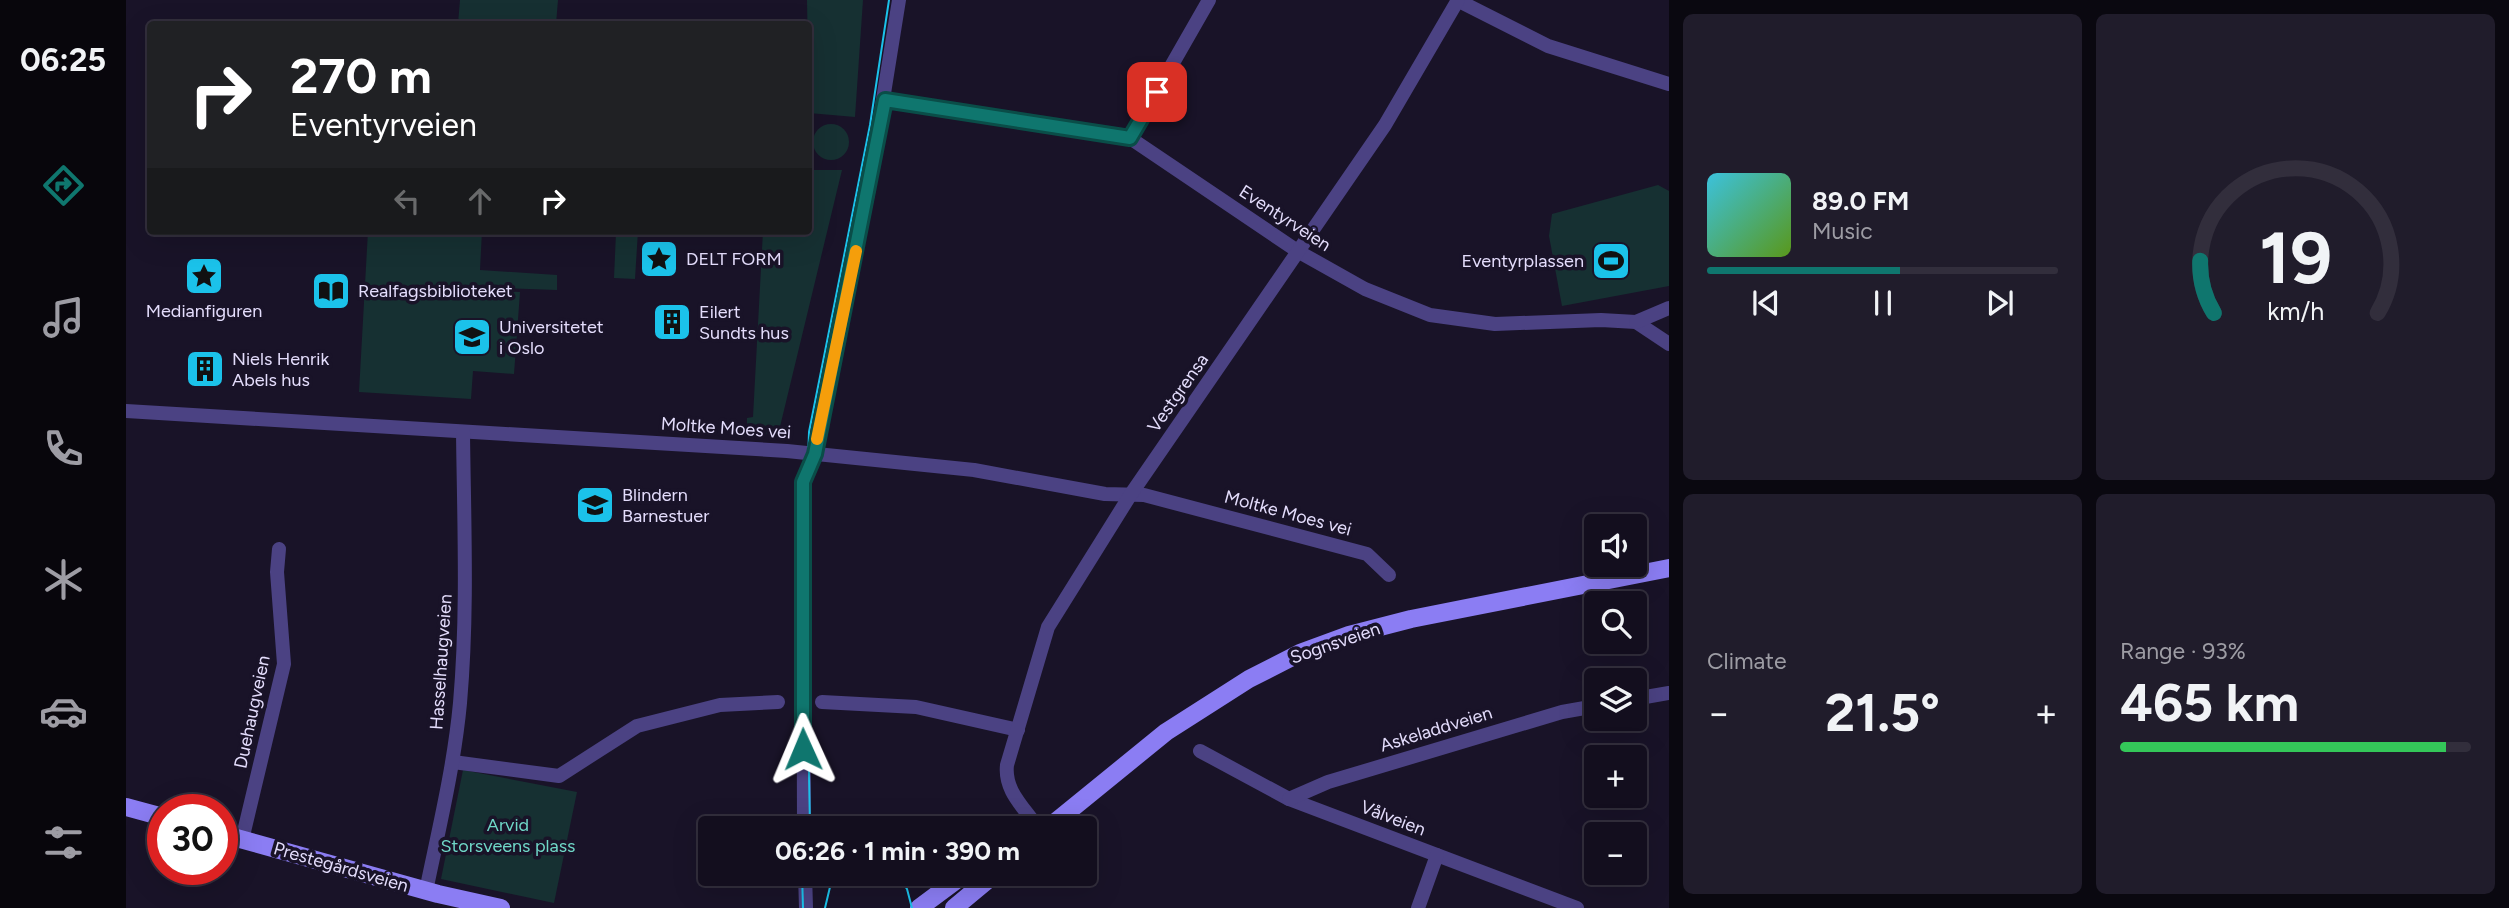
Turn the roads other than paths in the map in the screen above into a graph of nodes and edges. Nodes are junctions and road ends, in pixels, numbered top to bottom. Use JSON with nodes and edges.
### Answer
{"nodes":[{"id":1,"x":899,"y":0,"type":"edge"},
{"id":2,"x":1209,"y":0,"type":"edge"},
{"id":3,"x":1457,"y":0,"type":"edge"},
{"id":4,"x":1669,"y":85,"type":"edge"},
{"id":5,"x":885,"y":100,"type":"junction"},
{"id":6,"x":1130,"y":138,"type":"junction"},
{"id":7,"x":1299,"y":252,"type":"junction"},
{"id":8,"x":1669,"y":308,"type":"edge"},
{"id":9,"x":1636,"y":322,"type":"junction"},
{"id":10,"x":1669,"y":344,"type":"edge"},
{"id":11,"x":126,"y":411,"type":"edge"},
{"id":12,"x":463,"y":432,"type":"junction"},
{"id":13,"x":815,"y":454,"type":"junction"},
{"id":14,"x":1131,"y":494,"type":"junction"},
{"id":15,"x":279,"y":549,"type":"dead end"},
{"id":16,"x":1669,"y":568,"type":"edge"},
{"id":17,"x":1389,"y":575,"type":"dead end"},
{"id":18,"x":1669,"y":693,"type":"edge"},
{"id":19,"x":1647,"y":697,"type":"edge"},
{"id":20,"x":778,"y":702,"type":"dead end"},
{"id":21,"x":822,"y":702,"type":"dead end"},
{"id":22,"x":1584,"y":708,"type":"edge"},
{"id":23,"x":1018,"y":730,"type":"junction"},
{"id":24,"x":1200,"y":751,"type":"dead end"},
{"id":25,"x":453,"y":761,"type":"junction"},
{"id":26,"x":1289,"y":799,"type":"junction"},
{"id":27,"x":126,"y":807,"type":"edge"},
{"id":28,"x":147,"y":813,"type":"edge"},
{"id":29,"x":804,"y":816,"type":"edge"},
{"id":30,"x":1034,"y":816,"type":"edge"},
{"id":31,"x":1058,"y":816,"type":"edge"},
{"id":32,"x":238,"y":839,"type":"edge"},
{"id":33,"x":242,"y":840,"type":"junction"},
{"id":34,"x":1437,"y":855,"type":"junction"},
{"id":35,"x":805,"y":886,"type":"edge"},
{"id":36,"x":949,"y":886,"type":"edge"},
{"id":37,"x":980,"y":886,"type":"edge"},
{"id":38,"x":433,"y":898,"type":"edge"},
{"id":39,"x":500,"y":908,"type":"edge"},
{"id":40,"x":806,"y":908,"type":"edge"},
{"id":41,"x":919,"y":908,"type":"edge"},
{"id":42,"x":954,"y":908,"type":"edge"},
{"id":43,"x":1418,"y":908,"type":"edge"},
{"id":44,"x":1577,"y":908,"type":"edge"}],
"edges":[{"from":1,"to":5,"type":"street"},
{"from":2,"to":6,"type":"street"},
{"from":3,"to":4,"type":"street"},
{"from":3,"to":7,"type":"street","name":"Vestgrensa"},
{"from":5,"to":6,"type":"street","name":"Eventyrveien"},
{"from":5,"to":13,"type":"street"},
{"from":6,"to":7,"type":"street","name":"Eventyrveien"},
{"from":7,"to":9,"type":"street","name":"Eventyrveien"},
{"from":7,"to":14,"type":"street","name":"Vestgrensa"},
{"from":8,"to":9,"type":"street"},
{"from":9,"to":10,"type":"street"},
{"from":11,"to":12,"type":"street","name":"Moltke Moes vei"},
{"from":12,"to":13,"type":"street","name":"Moltke Moes vei"},
{"from":12,"to":25,"type":"street","name":"Hasselhaugveien"},
{"from":13,"to":14,"type":"street","name":"Moltke Moes vei"},
{"from":13,"to":29,"type":"street"},
{"from":14,"to":17,"type":"street","name":"Moltke Moes vei"},
{"from":14,"to":23,"type":"street","name":"Vestgrensa"},
{"from":15,"to":33,"type":"street","name":"Duehaugveien"},
{"from":16,"to":31,"type":"main road","name":"Sognsveien"},
{"from":18,"to":19,"type":"street"},
{"from":20,"to":25,"type":"street"},
{"from":21,"to":23,"type":"street"},
{"from":22,"to":26,"type":"street","name":"Askeladdveien"},
{"from":23,"to":30,"type":"street","name":"Vestgrensa"},
{"from":24,"to":26,"type":"street","name":"Vålveien"},
{"from":25,"to":38,"type":"street","name":"Hasselhaugveien"},
{"from":26,"to":34,"type":"street","name":"Vålveien"},
{"from":27,"to":28,"type":"main road"},
{"from":32,"to":33,"type":"main road","name":"Prestegårdsveien"},
{"from":33,"to":38,"type":"main road","name":"Prestegårdsveien"},
{"from":34,"to":43,"type":"street"},
{"from":34,"to":44,"type":"street","name":"Vålveien"},
{"from":35,"to":40,"type":"street"},
{"from":36,"to":41,"type":"main road"},
{"from":37,"to":42,"type":"main road"},
{"from":38,"to":39,"type":"main road","name":"Prestegårdsveien"}]}
